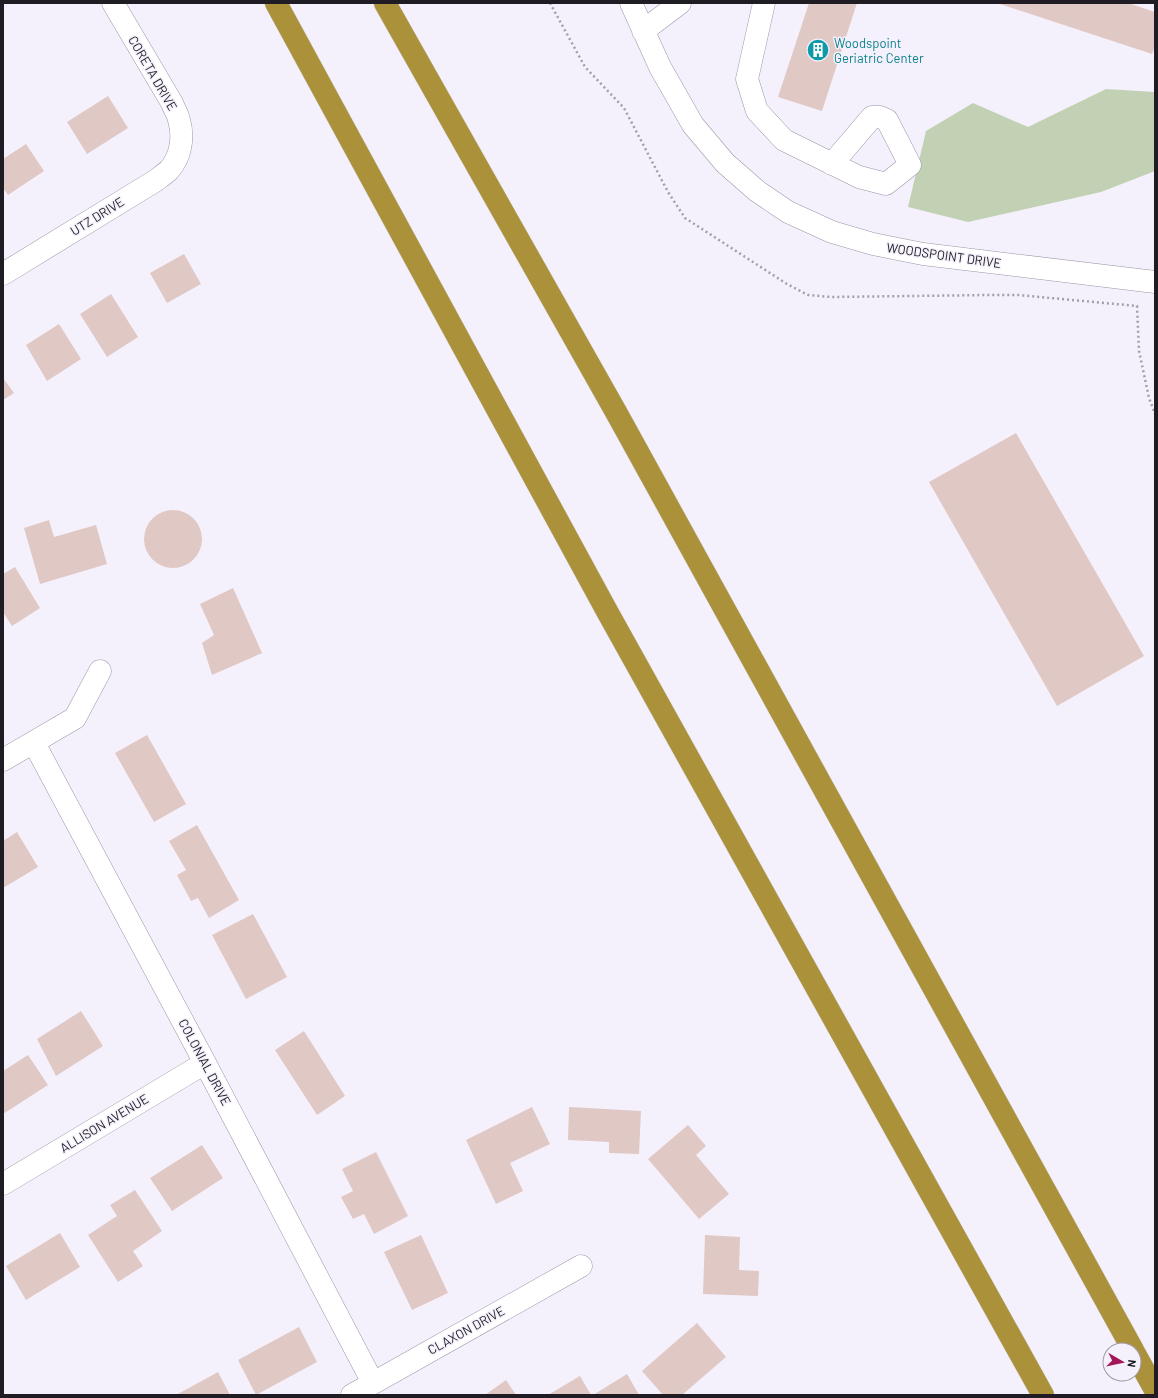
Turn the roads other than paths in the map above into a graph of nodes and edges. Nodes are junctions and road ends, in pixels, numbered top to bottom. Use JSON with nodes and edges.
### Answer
{"nodes":[{"id":1,"x":113,"y":3,"type":"edge"},
{"id":2,"x":276,"y":3,"type":"edge"},
{"id":3,"x":385,"y":3,"type":"edge"},
{"id":4,"x":631,"y":3,"type":"edge"},
{"id":5,"x":680,"y":3,"type":"edge"},
{"id":6,"x":764,"y":3,"type":"edge"},
{"id":7,"x":643,"y":31,"type":"junction"},
{"id":8,"x":180,"y":148,"type":"joint"},
{"id":9,"x":832,"y":164,"type":"dead end"},
{"id":10,"x":3,"y":274,"type":"edge"},
{"id":11,"x":1155,"y":282,"type":"edge"},
{"id":12,"x":100,"y":671,"type":"dead end"},
{"id":13,"x":34,"y":743,"type":"junction"},
{"id":14,"x":3,"y":760,"type":"edge"},
{"id":15,"x":206,"y":1062,"type":"junction"},
{"id":16,"x":3,"y":1184,"type":"edge"},
{"id":17,"x":581,"y":1266,"type":"dead end"},
{"id":18,"x":1128,"y":1342,"type":"edge"},
{"id":19,"x":1142,"y":1367,"type":"edge"},
{"id":20,"x":373,"y":1383,"type":"junction"},
{"id":21,"x":1155,"y":1390,"type":"edge"},
{"id":22,"x":352,"y":1395,"type":"edge"},
{"id":23,"x":1042,"y":1395,"type":"edge"}],
"edges":[{"from":1,"to":8,"type":"street","name":"CORETA DRIVE"},
{"from":2,"to":23,"type":"highway"},
{"from":3,"to":18,"type":"highway"},
{"from":4,"to":7,"type":"street","name":"WOODSPOINT DRIVE"},
{"from":5,"to":7,"type":"street"},
{"from":6,"to":9,"type":"street"},
{"from":7,"to":11,"type":"street","name":"WOODSPOINT DRIVE"},
{"from":8,"to":10,"type":"street","name":"UTZ DRIVE"},
{"from":12,"to":13,"type":"street"},
{"from":13,"to":14,"type":"street"},
{"from":13,"to":15,"type":"street","name":"COLONIAL DRIVE"},
{"from":15,"to":16,"type":"street","name":"ALLISON AVENUE"},
{"from":15,"to":20,"type":"street","name":"COLONIAL DRIVE"},
{"from":17,"to":20,"type":"street","name":"CLAXON DRIVE"},
{"from":19,"to":21,"type":"highway"},
{"from":20,"to":22,"type":"street","name":"CLAXON DRIVE"}]}
